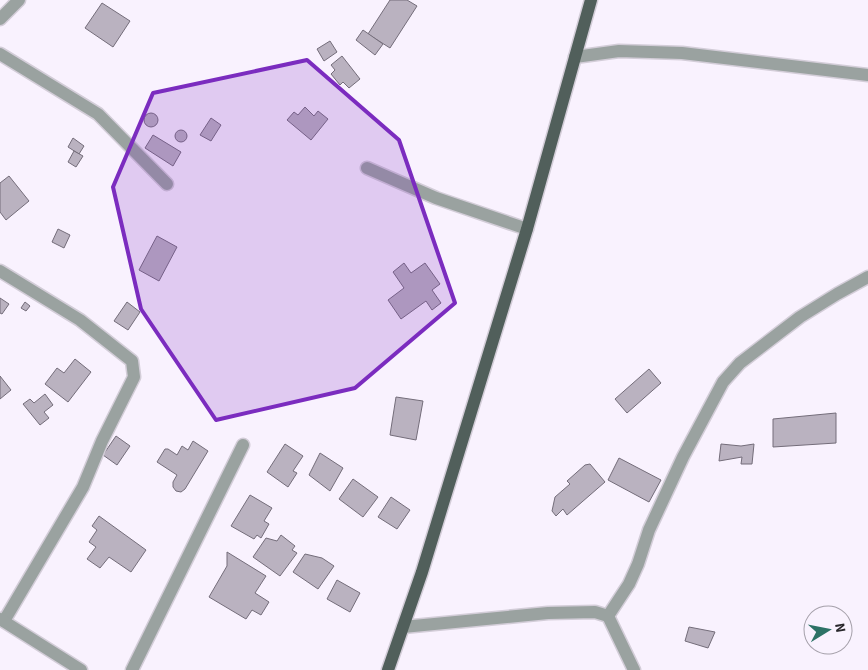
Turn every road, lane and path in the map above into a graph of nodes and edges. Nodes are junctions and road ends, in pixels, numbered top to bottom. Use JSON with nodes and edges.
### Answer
{"nodes":[{"id":1,"x":19,"y":0,"type":"edge"},
{"id":2,"x":591,"y":0,"type":"edge"},
{"id":3,"x":0,"y":20,"type":"edge"},
{"id":4,"x":0,"y":54,"type":"edge"},
{"id":5,"x":575,"y":57,"type":"junction"},
{"id":6,"x":868,"y":75,"type":"edge"},
{"id":7,"x":367,"y":168,"type":"dead end"},
{"id":8,"x":167,"y":184,"type":"dead end"},
{"id":9,"x":526,"y":229,"type":"junction"},
{"id":10,"x":0,"y":271,"type":"edge"},
{"id":11,"x":868,"y":277,"type":"edge"},
{"id":12,"x":243,"y":445,"type":"dead end"},
{"id":13,"x":608,"y":616,"type":"junction"},
{"id":14,"x":2,"y":620,"type":"edge"},
{"id":15,"x":403,"y":627,"type":"junction"},
{"id":16,"x":81,"y":670,"type":"edge"},
{"id":17,"x":132,"y":670,"type":"edge"},
{"id":18,"x":388,"y":670,"type":"edge"},
{"id":19,"x":634,"y":670,"type":"edge"}],
"edges":[{"from":1,"to":3,"type":"street"},
{"from":2,"to":5,"type":"main road"},
{"from":4,"to":8,"type":"street"},
{"from":5,"to":6,"type":"street"},
{"from":5,"to":9,"type":"main road"},
{"from":7,"to":9,"type":"street"},
{"from":9,"to":15,"type":"main road"},
{"from":10,"to":14,"type":"street"},
{"from":11,"to":13,"type":"street"},
{"from":12,"to":17,"type":"street"},
{"from":13,"to":15,"type":"street"},
{"from":13,"to":19,"type":"street"},
{"from":14,"to":16,"type":"street"},
{"from":15,"to":18,"type":"main road"}]}
